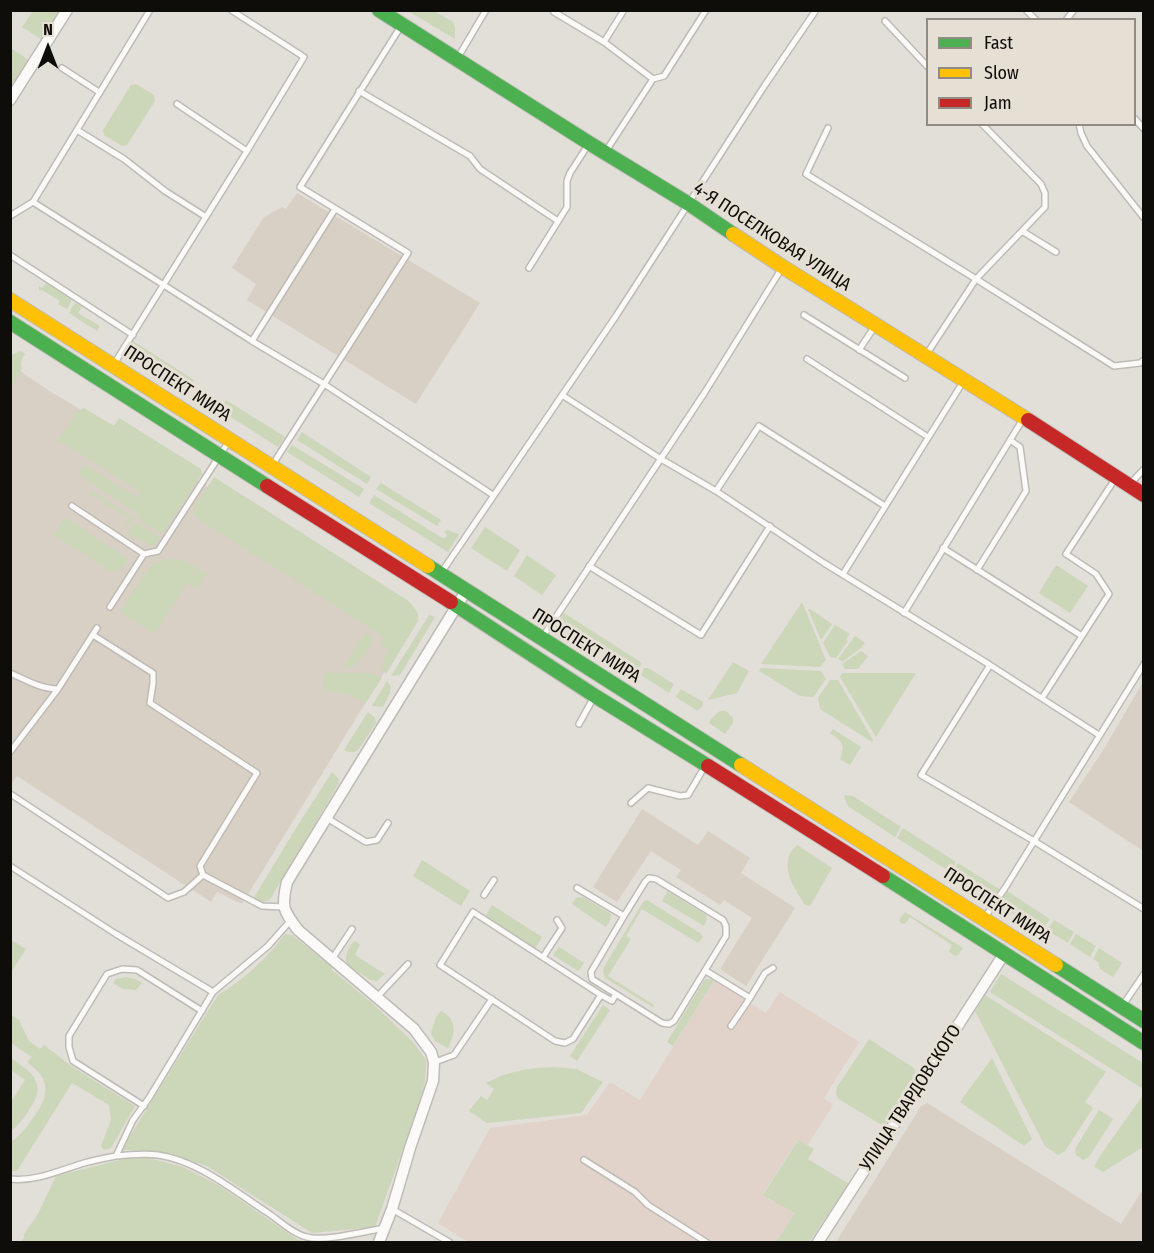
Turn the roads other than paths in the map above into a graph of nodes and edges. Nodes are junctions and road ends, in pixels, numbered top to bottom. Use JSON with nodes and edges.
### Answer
{"nodes":[{"id":1,"x":67,"y":10,"type":"edge"},
{"id":2,"x":150,"y":10,"type":"edge"},
{"id":3,"x":231,"y":10,"type":"edge"},
{"id":4,"x":379,"y":10,"type":"edge"},
{"id":5,"x":486,"y":10,"type":"edge"},
{"id":6,"x":624,"y":10,"type":"edge"},
{"id":7,"x":706,"y":10,"type":"edge"},
{"id":8,"x":816,"y":10,"type":"edge"},
{"id":9,"x":555,"y":12,"type":"dead end"},
{"id":10,"x":885,"y":21,"type":"dead end"},
{"id":11,"x":402,"y":25,"type":"junction"},
{"id":12,"x":604,"y":42,"type":"junction"},
{"id":13,"x":456,"y":60,"type":"junction"},
{"id":14,"x":926,"y":66,"type":"edge"},
{"id":15,"x":62,"y":68,"type":"dead end"},
{"id":16,"x":653,"y":79,"type":"junction"},
{"id":17,"x":359,"y":91,"type":"junction"},
{"id":18,"x":99,"y":92,"type":"junction"},
{"id":19,"x":10,"y":100,"type":"edge"},
{"id":20,"x":177,"y":104,"type":"dead end"},
{"id":21,"x":984,"y":126,"type":"edge"},
{"id":22,"x":1079,"y":126,"type":"edge"},
{"id":23,"x":828,"y":128,"type":"dead end"},
{"id":24,"x":77,"y":130,"type":"junction"},
{"id":25,"x":589,"y":143,"type":"junction"},
{"id":26,"x":248,"y":151,"type":"junction"},
{"id":27,"x":605,"y":153,"type":"junction"},
{"id":28,"x":33,"y":202,"type":"junction"},
{"id":29,"x":689,"y":204,"type":"junction"},
{"id":30,"x":335,"y":208,"type":"junction"},
{"id":31,"x":10,"y":216,"type":"edge"},
{"id":32,"x":206,"y":217,"type":"junction"},
{"id":33,"x":1143,"y":218,"type":"edge"},
{"id":34,"x":558,"y":221,"type":"junction"},
{"id":35,"x":1022,"y":231,"type":"junction"},
{"id":36,"x":1056,"y":252,"type":"dead end"},
{"id":37,"x":10,"y":255,"type":"edge"},
{"id":38,"x":783,"y":267,"type":"junction"},
{"id":39,"x":529,"y":268,"type":"dead end"},
{"id":40,"x":976,"y":279,"type":"junction"},
{"id":41,"x":164,"y":284,"type":"junction"},
{"id":42,"x":10,"y":300,"type":"edge"},
{"id":43,"x":804,"y":315,"type":"dead end"},
{"id":44,"x":10,"y":322,"type":"edge"},
{"id":45,"x":876,"y":326,"type":"junction"},
{"id":46,"x":133,"y":335,"type":"junction"},
{"id":47,"x":252,"y":341,"type":"junction"},
{"id":48,"x":860,"y":350,"type":"junction"},
{"id":49,"x":925,"y":357,"type":"junction"},
{"id":50,"x":807,"y":358,"type":"dead end"},
{"id":51,"x":1143,"y":360,"type":"edge"},
{"id":52,"x":113,"y":365,"type":"junction"},
{"id":53,"x":905,"y":378,"type":"dead end"},
{"id":54,"x":964,"y":381,"type":"junction"},
{"id":55,"x":324,"y":384,"type":"junction"},
{"id":56,"x":562,"y":395,"type":"junction"},
{"id":57,"x":1024,"y":418,"type":"junction"},
{"id":58,"x":928,"y":437,"type":"junction"},
{"id":59,"x":230,"y":440,"type":"junction"},
{"id":60,"x":1010,"y":440,"type":"junction"},
{"id":61,"x":220,"y":455,"type":"junction"},
{"id":62,"x":661,"y":459,"type":"junction"},
{"id":63,"x":272,"y":466,"type":"junction"},
{"id":64,"x":1143,"y":470,"type":"edge"},
{"id":65,"x":1116,"y":477,"type":"junction"},
{"id":66,"x":1128,"y":485,"type":"junction"},
{"id":67,"x":716,"y":491,"type":"junction"},
{"id":68,"x":493,"y":495,"type":"junction"},
{"id":69,"x":1143,"y":495,"type":"edge"},
{"id":70,"x":72,"y":506,"type":"dead end"},
{"id":71,"x":885,"y":506,"type":"junction"},
{"id":72,"x":770,"y":526,"type":"junction"},
{"id":73,"x":943,"y":548,"type":"junction"},
{"id":74,"x":144,"y":554,"type":"junction"},
{"id":75,"x":589,"y":566,"type":"junction"},
{"id":76,"x":977,"y":570,"type":"junction"},
{"id":77,"x":440,"y":574,"type":"junction"},
{"id":78,"x":843,"y":574,"type":"junction"},
{"id":79,"x":466,"y":591,"type":"junction"},
{"id":80,"x":458,"y":606,"type":"junction"},
{"id":81,"x":110,"y":607,"type":"dead end"},
{"id":82,"x":904,"y":612,"type":"junction"},
{"id":83,"x":97,"y":628,"type":"dead end"},
{"id":84,"x":93,"y":635,"type":"junction"},
{"id":85,"x":1082,"y":636,"type":"junction"},
{"id":86,"x":542,"y":639,"type":"junction"},
{"id":87,"x":1143,"y":664,"type":"edge"},
{"id":88,"x":990,"y":665,"type":"junction"},
{"id":89,"x":10,"y":674,"type":"edge"},
{"id":90,"x":58,"y":690,"type":"junction"},
{"id":91,"x":595,"y":696,"type":"junction"},
{"id":92,"x":1042,"y":698,"type":"junction"},
{"id":93,"x":579,"y":724,"type":"dead end"},
{"id":94,"x":693,"y":734,"type":"junction"},
{"id":95,"x":1099,"y":735,"type":"junction"},
{"id":96,"x":682,"y":751,"type":"junction"},
{"id":97,"x":10,"y":752,"type":"edge"},
{"id":98,"x":706,"y":765,"type":"junction"},
{"id":99,"x":12,"y":795,"type":"edge"},
{"id":100,"x":631,"y":803,"type":"dead end"},
{"id":101,"x":327,"y":818,"type":"junction"},
{"id":102,"x":388,"y":823,"type":"dead end"},
{"id":103,"x":1034,"y":841,"type":"junction"},
{"id":104,"x":10,"y":866,"type":"edge"},
{"id":105,"x":203,"y":875,"type":"junction"},
{"id":106,"x":494,"y":880,"type":"dead end"},
{"id":107,"x":577,"y":888,"type":"dead end"},
{"id":108,"x":484,"y":895,"type":"dead end"},
{"id":109,"x":284,"y":907,"type":"junction"},
{"id":110,"x":1143,"y":909,"type":"edge"},
{"id":111,"x":624,"y":916,"type":"junction"},
{"id":112,"x":984,"y":919,"type":"junction"},
{"id":113,"x":291,"y":920,"type":"junction"},
{"id":114,"x":557,"y":920,"type":"dead end"},
{"id":115,"x":352,"y":929,"type":"dead end"},
{"id":116,"x":1004,"y":954,"type":"junction"},
{"id":117,"x":543,"y":957,"type":"junction"},
{"id":118,"x":332,"y":959,"type":"junction"},
{"id":119,"x":408,"y":964,"type":"dead end"},
{"id":120,"x":773,"y":968,"type":"dead end"},
{"id":121,"x":706,"y":971,"type":"junction"},
{"id":122,"x":1143,"y":974,"type":"edge"},
{"id":123,"x":213,"y":992,"type":"junction"},
{"id":124,"x":616,"y":994,"type":"junction"},
{"id":125,"x":602,"y":995,"type":"junction"},
{"id":126,"x":377,"y":997,"type":"junction"},
{"id":127,"x":750,"y":998,"type":"junction"},
{"id":128,"x":492,"y":999,"type":"junction"},
{"id":129,"x":1122,"y":1007,"type":"junction"},
{"id":130,"x":202,"y":1011,"type":"junction"},
{"id":131,"x":1143,"y":1021,"type":"edge"},
{"id":132,"x":731,"y":1026,"type":"dead end"},
{"id":133,"x":1143,"y":1043,"type":"edge"},
{"id":134,"x":434,"y":1062,"type":"junction"},
{"id":135,"x":144,"y":1106,"type":"junction"},
{"id":136,"x":116,"y":1156,"type":"junction"},
{"id":137,"x":584,"y":1160,"type":"dead end"},
{"id":138,"x":10,"y":1179,"type":"edge"},
{"id":139,"x":392,"y":1209,"type":"junction"},
{"id":140,"x":386,"y":1228,"type":"junction"},
{"id":141,"x":379,"y":1242,"type":"edge"},
{"id":142,"x":449,"y":1242,"type":"edge"},
{"id":143,"x":706,"y":1242,"type":"edge"},
{"id":144,"x":818,"y":1242,"type":"edge"}],
"edges":[{"from":1,"to":19,"type":"street"},
{"from":2,"to":18,"type":"lane"},
{"from":3,"to":26,"type":"lane"},
{"from":4,"to":11,"type":"main road","name":"4-Я ПОСЕЛКОВАЯ УЛИЦА"},
{"from":5,"to":13,"type":"lane"},
{"from":6,"to":12,"type":"lane"},
{"from":7,"to":16,"type":"lane"},
{"from":8,"to":29,"type":"lane"},
{"from":9,"to":12,"type":"lane"},
{"from":10,"to":14,"type":"lane"},
{"from":11,"to":13,"type":"main road","name":"4-Я ПОСЕЛКОВАЯ УЛИЦА"},
{"from":11,"to":17,"type":"lane"},
{"from":12,"to":16,"type":"lane"},
{"from":13,"to":25,"type":"main road","name":"4-Я ПОСЕЛКОВАЯ УЛИЦА"},
{"from":15,"to":18,"type":"lane"},
{"from":16,"to":27,"type":"lane"},
{"from":17,"to":30,"type":"lane"},
{"from":17,"to":34,"type":"lane"},
{"from":18,"to":24,"type":"lane"},
{"from":20,"to":26,"type":"lane"},
{"from":21,"to":35,"type":"lane"},
{"from":22,"to":33,"type":"lane"},
{"from":23,"to":40,"type":"lane"},
{"from":24,"to":28,"type":"lane"},
{"from":24,"to":32,"type":"lane"},
{"from":25,"to":27,"type":"main road","name":"4-Я ПОСЕЛКОВАЯ УЛИЦА"},
{"from":25,"to":34,"type":"lane"},
{"from":26,"to":32,"type":"lane"},
{"from":27,"to":29,"type":"main road","name":"4-Я ПОСЕЛКОВАЯ УЛИЦА"},
{"from":28,"to":31,"type":"lane"},
{"from":28,"to":41,"type":"lane"},
{"from":29,"to":38,"type":"main road","name":"4-Я ПОСЕЛКОВАЯ УЛИЦА"},
{"from":29,"to":56,"type":"lane"},
{"from":30,"to":47,"type":"lane"},
{"from":30,"to":55,"type":"lane"},
{"from":32,"to":41,"type":"lane"},
{"from":34,"to":39,"type":"lane"},
{"from":35,"to":36,"type":"lane"},
{"from":35,"to":40,"type":"lane"},
{"from":37,"to":46,"type":"lane"},
{"from":38,"to":45,"type":"main road","name":"4-Я ПОСЕЛКОВАЯ УЛИЦА"},
{"from":38,"to":62,"type":"lane"},
{"from":40,"to":49,"type":"lane"},
{"from":40,"to":51,"type":"lane"},
{"from":41,"to":46,"type":"lane"},
{"from":41,"to":47,"type":"lane"},
{"from":42,"to":52,"type":"main road","name":"ПРОСПЕКТ МИРА"},
{"from":43,"to":48,"type":"lane"},
{"from":44,"to":61,"type":"main road","name":"ПРОСПЕКТ МИРА"},
{"from":45,"to":48,"type":"lane"},
{"from":45,"to":49,"type":"main road","name":"4-Я ПОСЕЛКОВАЯ УЛИЦА"},
{"from":46,"to":52,"type":"lane"},
{"from":47,"to":55,"type":"lane"},
{"from":48,"to":53,"type":"lane"},
{"from":49,"to":54,"type":"main road","name":"4-Я ПОСЕЛКОВАЯ УЛИЦА"},
{"from":50,"to":58,"type":"lane"},
{"from":52,"to":59,"type":"main road","name":"ПРОСПЕКТ МИРА"},
{"from":54,"to":57,"type":"main road","name":"4-Я ПОСЕЛКОВАЯ УЛИЦА"},
{"from":54,"to":58,"type":"lane"},
{"from":55,"to":63,"type":"lane"},
{"from":55,"to":68,"type":"lane"},
{"from":56,"to":62,"type":"lane"},
{"from":56,"to":68,"type":"lane"},
{"from":57,"to":60,"type":"lane"},
{"from":57,"to":65,"type":"main road","name":"4-Я ПОСЕЛКОВАЯ УЛИЦА"},
{"from":58,"to":71,"type":"lane"},
{"from":59,"to":61,"type":"lane"},
{"from":59,"to":63,"type":"main road","name":"ПРОСПЕКТ МИРА"},
{"from":60,"to":73,"type":"lane"},
{"from":60,"to":76,"type":"lane"},
{"from":61,"to":74,"type":"lane"},
{"from":61,"to":80,"type":"main road","name":"ПРОСПЕКТ МИРА"},
{"from":62,"to":67,"type":"lane"},
{"from":62,"to":75,"type":"lane"},
{"from":63,"to":77,"type":"main road","name":"ПРОСПЕКТ МИРА"},
{"from":64,"to":66,"type":"lane"},
{"from":65,"to":66,"type":"main road","name":"4-Я ПОСЕЛКОВАЯ УЛИЦА"},
{"from":65,"to":85,"type":"lane"},
{"from":66,"to":69,"type":"main road","name":"4-Я ПОСЕЛКОВАЯ УЛИЦА"},
{"from":67,"to":71,"type":"lane"},
{"from":67,"to":72,"type":"lane"},
{"from":68,"to":77,"type":"lane"},
{"from":70,"to":74,"type":"lane"},
{"from":71,"to":78,"type":"lane"},
{"from":72,"to":75,"type":"lane"},
{"from":72,"to":78,"type":"lane"},
{"from":73,"to":76,"type":"lane"},
{"from":73,"to":82,"type":"lane"},
{"from":74,"to":81,"type":"lane"},
{"from":75,"to":86,"type":"lane"},
{"from":76,"to":85,"type":"lane"},
{"from":77,"to":79,"type":"main road","name":"ПРОСПЕКТ МИРА"},
{"from":78,"to":82,"type":"lane"},
{"from":79,"to":80,"type":"street"},
{"from":79,"to":86,"type":"main road","name":"ПРОСПЕКТ МИРА"},
{"from":80,"to":91,"type":"main road","name":"ПРОСПЕКТ МИРА"},
{"from":80,"to":101,"type":"street"},
{"from":82,"to":88,"type":"lane"},
{"from":83,"to":84,"type":"lane"},
{"from":84,"to":90,"type":"lane"},
{"from":84,"to":105,"type":"lane"},
{"from":85,"to":92,"type":"lane"},
{"from":86,"to":94,"type":"main road","name":"ПРОСПЕКТ МИРА"},
{"from":87,"to":95,"type":"lane"},
{"from":88,"to":92,"type":"lane"},
{"from":88,"to":103,"type":"lane"},
{"from":89,"to":90,"type":"lane"},
{"from":90,"to":97,"type":"lane"},
{"from":91,"to":93,"type":"lane"},
{"from":91,"to":96,"type":"main road","name":"ПРОСПЕКТ МИРА"},
{"from":92,"to":95,"type":"lane"},
{"from":94,"to":96,"type":"lane"},
{"from":94,"to":112,"type":"main road","name":"ПРОСПЕКТ МИРА"},
{"from":95,"to":103,"type":"lane"},
{"from":96,"to":98,"type":"main road","name":"ПРОСПЕКТ МИРА"},
{"from":98,"to":100,"type":"lane"},
{"from":98,"to":116,"type":"main road","name":"ПРОСПЕКТ МИРА"},
{"from":99,"to":105,"type":"lane"},
{"from":101,"to":102,"type":"lane"},
{"from":101,"to":109,"type":"street"},
{"from":103,"to":110,"type":"lane"},
{"from":103,"to":112,"type":"lane"},
{"from":104,"to":123,"type":"lane"},
{"from":105,"to":109,"type":"lane"},
{"from":106,"to":108,"type":"lane"},
{"from":107,"to":111,"type":"lane"},
{"from":109,"to":113,"type":"street"},
{"from":111,"to":121,"type":"lane"},
{"from":111,"to":124,"type":"lane"},
{"from":112,"to":129,"type":"main road","name":"ПРОСПЕКТ МИРА"},
{"from":113,"to":118,"type":"street"},
{"from":113,"to":123,"type":"lane"},
{"from":114,"to":117,"type":"lane"},
{"from":115,"to":118,"type":"lane"},
{"from":116,"to":133,"type":"main road","name":"ПРОСПЕКТ МИРА"},
{"from":116,"to":144,"type":"street","name":"УЛИЦА ТВАРДОВСКОГО"},
{"from":117,"to":125,"type":"lane"},
{"from":117,"to":128,"type":"lane"},
{"from":118,"to":126,"type":"street"},
{"from":119,"to":126,"type":"lane"},
{"from":120,"to":127,"type":"lane"},
{"from":121,"to":124,"type":"lane"},
{"from":121,"to":127,"type":"lane"},
{"from":122,"to":129,"type":"lane"},
{"from":123,"to":130,"type":"lane"},
{"from":124,"to":125,"type":"lane"},
{"from":125,"to":128,"type":"lane"},
{"from":126,"to":134,"type":"street"},
{"from":127,"to":132,"type":"lane"},
{"from":128,"to":134,"type":"lane"},
{"from":129,"to":131,"type":"main road","name":"ПРОСПЕКТ МИРА"},
{"from":130,"to":135,"type":"lane"},
{"from":130,"to":135,"type":"lane"},
{"from":134,"to":139,"type":"street"},
{"from":135,"to":136,"type":"lane"},
{"from":136,"to":138,"type":"lane"},
{"from":136,"to":140,"type":"lane"},
{"from":137,"to":143,"type":"lane"},
{"from":139,"to":140,"type":"street"},
{"from":139,"to":142,"type":"lane"},
{"from":140,"to":141,"type":"street"}]}
